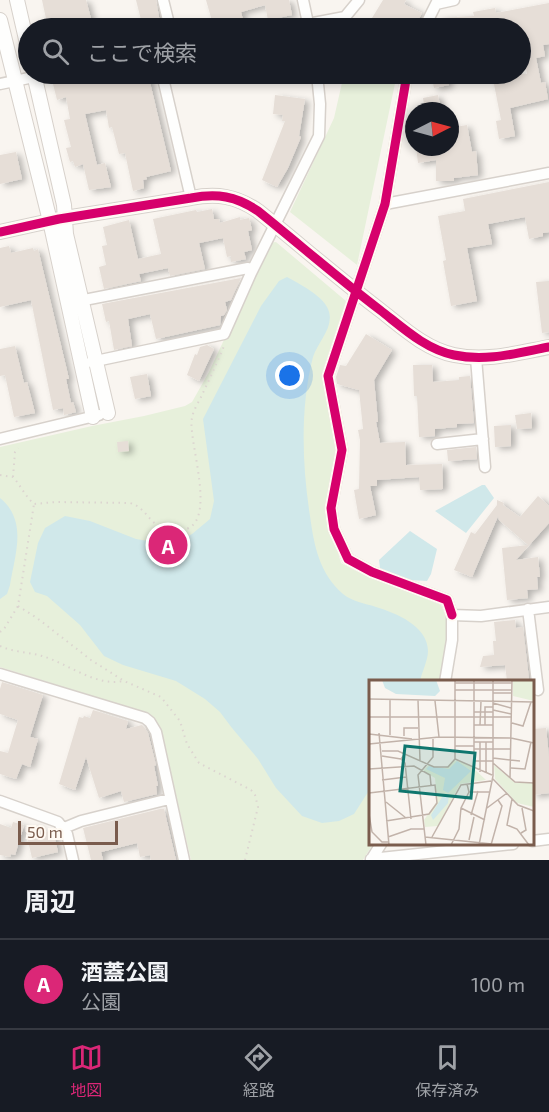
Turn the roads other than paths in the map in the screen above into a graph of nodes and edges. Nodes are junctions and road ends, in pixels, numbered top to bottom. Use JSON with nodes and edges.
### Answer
{"nodes":[{"id":1,"x":17,"y":0,"type":"edge"},
{"id":2,"x":163,"y":0,"type":"edge"},
{"id":3,"x":303,"y":0,"type":"edge"},
{"id":4,"x":359,"y":0,"type":"edge"},
{"id":5,"x":454,"y":0,"type":"edge"},
{"id":6,"x":437,"y":1,"type":"edge"},
{"id":7,"x":21,"y":18,"type":"edge"},
{"id":8,"x":168,"y":18,"type":"edge"},
{"id":9,"x":307,"y":18,"type":"edge"},
{"id":10,"x":341,"y":18,"type":"edge"},
{"id":11,"x":428,"y":18,"type":"edge"},
{"id":12,"x":0,"y":20,"type":"edge"},
{"id":13,"x":7,"y":82,"type":"edge"},
{"id":14,"x":41,"y":84,"type":"edge"},
{"id":15,"x":164,"y":84,"type":"edge"},
{"id":16,"x":318,"y":84,"type":"edge"},
{"id":17,"x":405,"y":84,"type":"edge"},
{"id":18,"x":549,"y":173,"type":"edge"},
{"id":19,"x":191,"y":198,"type":"junction"},
{"id":20,"x":385,"y":204,"type":"junction"},
{"id":21,"x":65,"y":218,"type":"junction"},
{"id":22,"x":50,"y":221,"type":"junction"},
{"id":23,"x":275,"y":224,"type":"junction"},
{"id":24,"x":0,"y":232,"type":"edge"},
{"id":25,"x":252,"y":271,"type":"junction"},
{"id":26,"x":356,"y":291,"type":"junction"},
{"id":27,"x":75,"y":302,"type":"junction"},
{"id":28,"x":549,"y":347,"type":"edge"},
{"id":29,"x":476,"y":358,"type":"junction"},
{"id":30,"x":96,"y":361,"type":"junction"},
{"id":31,"x":82,"y":364,"type":"junction"},
{"id":32,"x":108,"y":413,"type":"joint"},
{"id":33,"x":93,"y":417,"type":"junction"},
{"id":34,"x":0,"y":439,"type":"edge"},
{"id":35,"x":483,"y":439,"type":"junction"},
{"id":36,"x":437,"y":444,"type":"dead end"},
{"id":37,"x":485,"y":467,"type":"dead end"},
{"id":38,"x":549,"y":607,"type":"edge"},
{"id":39,"x":528,"y":609,"type":"junction"},
{"id":40,"x":452,"y":615,"type":"junction"},
{"id":41,"x":0,"y":674,"type":"edge"},
{"id":42,"x":445,"y":680,"type":"edge"},
{"id":43,"x":538,"y":690,"type":"dead end"},
{"id":44,"x":170,"y":799,"type":"junction"},
{"id":45,"x":0,"y":801,"type":"edge"},
{"id":46,"x":64,"y":828,"type":"junction"},
{"id":47,"x":549,"y":839,"type":"edge"},
{"id":48,"x":534,"y":841,"type":"edge"},
{"id":49,"x":380,"y":845,"type":"edge"},
{"id":50,"x":486,"y":845,"type":"edge"},
{"id":51,"x":460,"y":847,"type":"edge"},
{"id":52,"x":447,"y":856,"type":"edge"},
{"id":53,"x":73,"y":860,"type":"edge"},
{"id":54,"x":184,"y":860,"type":"edge"},
{"id":55,"x":371,"y":860,"type":"edge"}],
"edges":[{"from":1,"to":7,"type":"street"},
{"from":2,"to":8,"type":"street"},
{"from":3,"to":9,"type":"street"},
{"from":4,"to":10,"type":"street"},
{"from":5,"to":6,"type":"street"},
{"from":6,"to":11,"type":"street"},
{"from":12,"to":13,"type":"street"},
{"from":13,"to":22,"type":"street"},
{"from":14,"to":21,"type":"street"},
{"from":15,"to":19,"type":"street"},
{"from":16,"to":23,"type":"street"},
{"from":17,"to":20,"type":"street"},
{"from":18,"to":20,"type":"street"},
{"from":19,"to":21,"type":"street"},
{"from":19,"to":23,"type":"street"},
{"from":20,"to":26,"type":"street"},
{"from":21,"to":22,"type":"street"},
{"from":21,"to":27,"type":"street"},
{"from":22,"to":24,"type":"street"},
{"from":22,"to":27,"type":"street"},
{"from":23,"to":25,"type":"street"},
{"from":23,"to":26,"type":"street"},
{"from":25,"to":27,"type":"street"},
{"from":25,"to":30,"type":"street"},
{"from":26,"to":29,"type":"street"},
{"from":26,"to":40,"type":"street"},
{"from":27,"to":30,"type":"street"},
{"from":27,"to":31,"type":"street"},
{"from":28,"to":29,"type":"street"},
{"from":29,"to":35,"type":"street"},
{"from":30,"to":31,"type":"street"},
{"from":30,"to":32,"type":"street"},
{"from":31,"to":33,"type":"street"},
{"from":32,"to":33,"type":"street"},
{"from":33,"to":34,"type":"street"},
{"from":35,"to":36,"type":"street"},
{"from":35,"to":37,"type":"street"},
{"from":38,"to":39,"type":"street"},
{"from":39,"to":40,"type":"street"},
{"from":39,"to":43,"type":"street"},
{"from":40,"to":42,"type":"street"},
{"from":41,"to":44,"type":"street"},
{"from":44,"to":46,"type":"street"},
{"from":44,"to":54,"type":"street"},
{"from":45,"to":46,"type":"street"},
{"from":46,"to":53,"type":"street"},
{"from":47,"to":48,"type":"street"},
{"from":49,"to":55,"type":"street"},
{"from":50,"to":51,"type":"street"},
{"from":51,"to":52,"type":"street"},
{"from":52,"to":55,"type":"street"}]}
